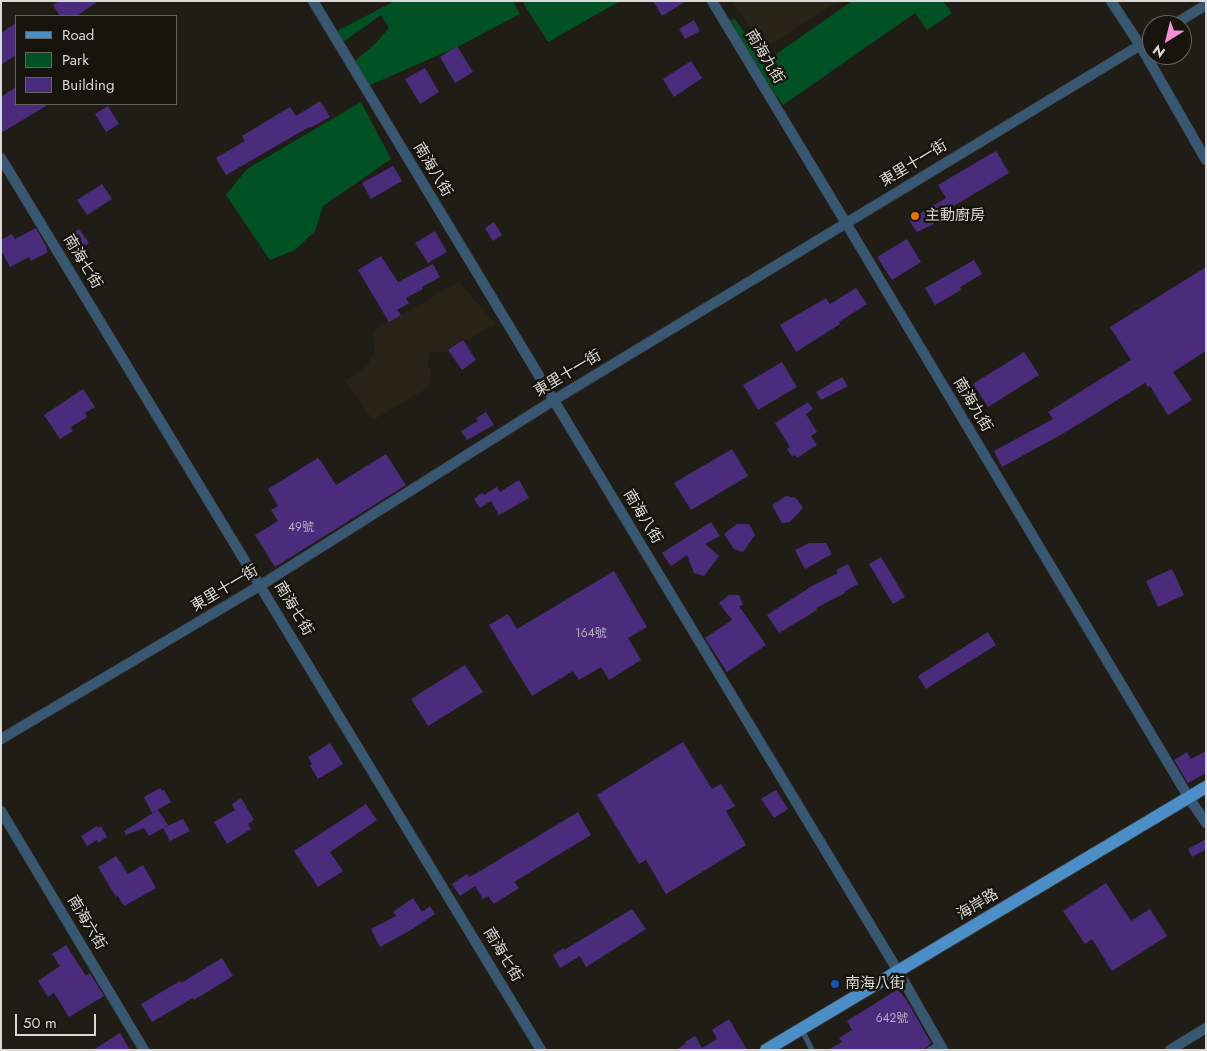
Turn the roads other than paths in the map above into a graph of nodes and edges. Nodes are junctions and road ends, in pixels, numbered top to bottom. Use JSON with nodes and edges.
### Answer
{"nodes":[{"id":1,"x":313,"y":1,"type":"edge"},
{"id":2,"x":712,"y":1,"type":"edge"},
{"id":3,"x":1111,"y":1,"type":"edge"},
{"id":4,"x":1206,"y":5,"type":"edge"},
{"id":5,"x":1190,"y":15,"type":"edge"},
{"id":6,"x":1140,"y":45,"type":"junction"},
{"id":7,"x":1,"y":158,"type":"edge"},
{"id":8,"x":1206,"y":160,"type":"edge"},
{"id":9,"x":846,"y":222,"type":"junction"},
{"id":10,"x":554,"y":400,"type":"junction"},
{"id":11,"x":261,"y":585,"type":"junction"},
{"id":12,"x":1,"y":739,"type":"edge"},
{"id":13,"x":1206,"y":788,"type":"edge"},
{"id":14,"x":1189,"y":798,"type":"junction"},
{"id":15,"x":1,"y":811,"type":"edge"},
{"id":16,"x":1206,"y":823,"type":"edge"},
{"id":17,"x":898,"y":971,"type":"junction"},
{"id":18,"x":801,"y":1028,"type":"junction"},
{"id":19,"x":1206,"y":1028,"type":"edge"},
{"id":20,"x":941,"y":1047,"type":"edge"},
{"id":21,"x":144,"y":1050,"type":"edge"},
{"id":22,"x":541,"y":1050,"type":"edge"},
{"id":23,"x":766,"y":1050,"type":"edge"},
{"id":24,"x":812,"y":1050,"type":"edge"},
{"id":25,"x":929,"y":1050,"type":"edge"},
{"id":26,"x":1170,"y":1050,"type":"edge"}],
"edges":[{"from":1,"to":10,"type":"street","name":"南海八街"},
{"from":2,"to":9,"type":"street","name":"南海九街"},
{"from":3,"to":6,"type":"street"},
{"from":4,"to":5,"type":"street"},
{"from":6,"to":8,"type":"street"},
{"from":6,"to":9,"type":"street","name":"東里十一街"},
{"from":7,"to":11,"type":"street","name":"南海七街"},
{"from":9,"to":10,"type":"street","name":"東里十一街"},
{"from":9,"to":14,"type":"street","name":"南海九街"},
{"from":10,"to":11,"type":"street","name":"東里十一街"},
{"from":10,"to":17,"type":"street","name":"南海八街"},
{"from":11,"to":12,"type":"street","name":"東里十一街"},
{"from":11,"to":22,"type":"street","name":"南海七街"},
{"from":13,"to":14,"type":"main road","name":"海岸路"},
{"from":14,"to":16,"type":"street","name":"南海九街"},
{"from":14,"to":17,"type":"main road","name":"海岸路"},
{"from":15,"to":21,"type":"street","name":"南海六街"},
{"from":17,"to":18,"type":"main road","name":"海岸路"},
{"from":17,"to":20,"type":"street","name":"南海八街"},
{"from":18,"to":23,"type":"main road","name":"海岸路"},
{"from":18,"to":24,"type":"lane"},
{"from":19,"to":26,"type":"street"},
{"from":20,"to":25,"type":"lane"}]}
